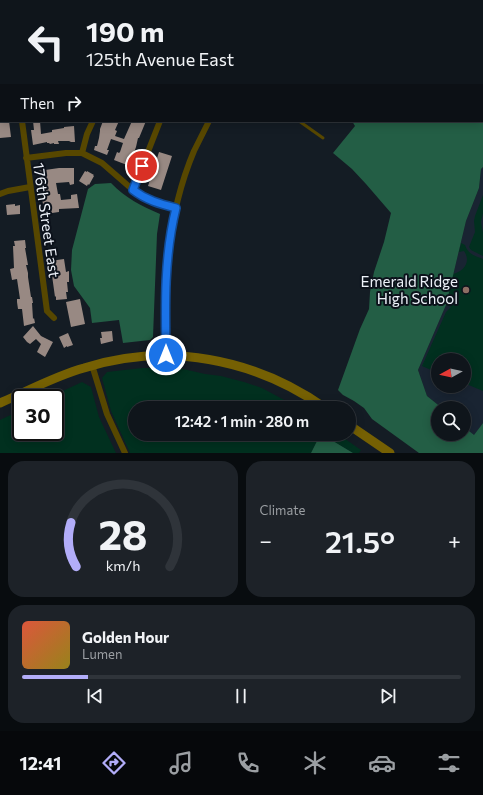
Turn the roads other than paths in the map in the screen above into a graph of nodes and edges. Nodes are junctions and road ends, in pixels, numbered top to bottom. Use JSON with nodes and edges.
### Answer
{"nodes":[{"id":1,"x":22,"y":122,"type":"edge"},
{"id":2,"x":92,"y":122,"type":"edge"},
{"id":3,"x":160,"y":122,"type":"edge"},
{"id":4,"x":209,"y":122,"type":"edge"},
{"id":5,"x":300,"y":122,"type":"edge"},
{"id":6,"x":322,"y":138,"type":"dead end"},
{"id":7,"x":82,"y":153,"type":"junction"},
{"id":8,"x":26,"y":158,"type":"junction"},
{"id":9,"x":30,"y":187,"type":"junction"},
{"id":10,"x":133,"y":190,"type":"junction"},
{"id":11,"x":0,"y":194,"type":"edge"},
{"id":12,"x":176,"y":208,"type":"junction"},
{"id":13,"x":54,"y":318,"type":"dead end"},
{"id":14,"x":166,"y":355,"type":"junction"},
{"id":15,"x":92,"y":366,"type":"junction"},
{"id":16,"x":314,"y":401,"type":"edge"},
{"id":17,"x":0,"y":403,"type":"edge"},
{"id":18,"x":356,"y":430,"type":"edge"},
{"id":19,"x":125,"y":453,"type":"edge"},
{"id":20,"x":390,"y":453,"type":"edge"}],
"edges":[{"from":1,"to":8,"type":"street","name":"176th Street East"},
{"from":2,"to":7,"type":"street"},
{"from":3,"to":10,"type":"street"},
{"from":4,"to":12,"type":"street"},
{"from":5,"to":6,"type":"lane"},
{"from":7,"to":8,"type":"street"},
{"from":7,"to":10,"type":"street"},
{"from":8,"to":9,"type":"street","name":"176th Street East"},
{"from":9,"to":11,"type":"street"},
{"from":9,"to":13,"type":"street","name":"176th Street East"},
{"from":10,"to":12,"type":"street"},
{"from":12,"to":14,"type":"street"},
{"from":14,"to":15,"type":"street"},
{"from":14,"to":16,"type":"street"},
{"from":15,"to":17,"type":"street"},
{"from":15,"to":19,"type":"street"},
{"from":18,"to":20,"type":"street"}]}
